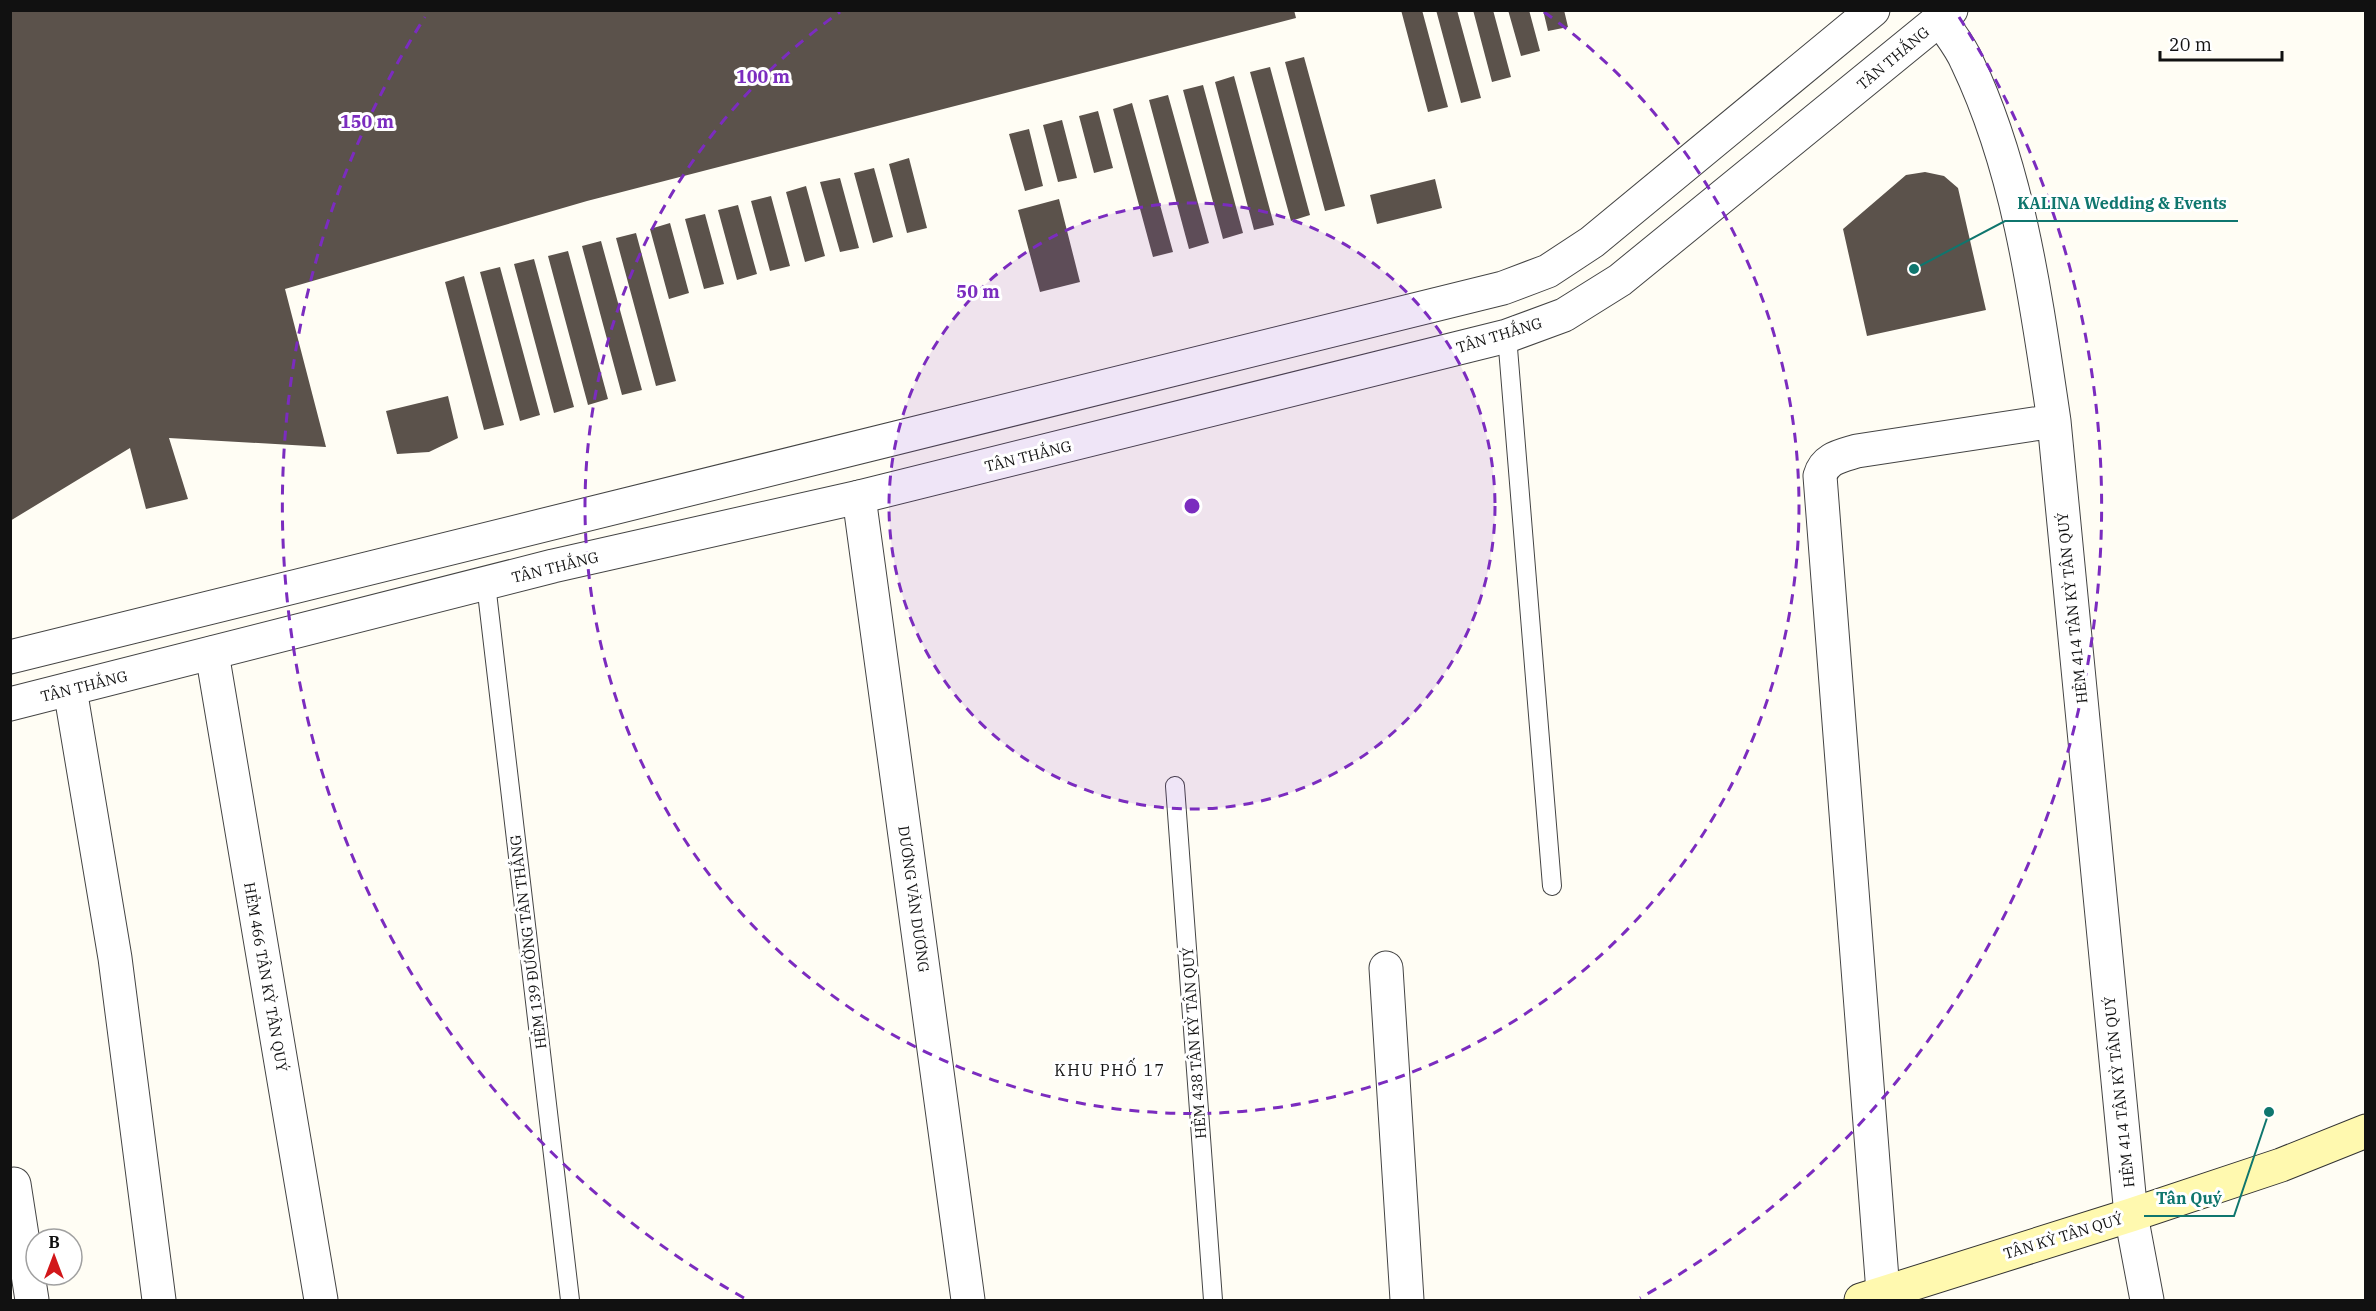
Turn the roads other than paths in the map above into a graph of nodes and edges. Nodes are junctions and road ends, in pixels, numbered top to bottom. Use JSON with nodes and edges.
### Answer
{"nodes":[{"id":1,"x":1873,"y":10,"type":"edge"},
{"id":2,"x":1946,"y":15,"type":"edge"},
{"id":3,"x":1507,"y":336,"type":"junction"},
{"id":4,"x":2054,"y":421,"type":"junction"},
{"id":5,"x":859,"y":497,"type":"junction"},
{"id":6,"x":486,"y":584,"type":"junction"},
{"id":7,"x":212,"y":653,"type":"junction"},
{"id":8,"x":10,"y":657,"type":"edge"},
{"id":9,"x":69,"y":689,"type":"junction"},
{"id":10,"x":10,"y":704,"type":"edge"},
{"id":11,"x":1175,"y":786,"type":"dead end"},
{"id":12,"x":1552,"y":886,"type":"dead end"},
{"id":13,"x":1386,"y":968,"type":"dead end"},
{"id":14,"x":2366,"y":1131,"type":"edge"},
{"id":15,"x":14,"y":1184,"type":"dead end"},
{"id":16,"x":2131,"y":1215,"type":"junction"},
{"id":17,"x":1872,"y":1296,"type":"edge"},
{"id":18,"x":33,"y":1300,"type":"edge"},
{"id":19,"x":159,"y":1300,"type":"edge"},
{"id":20,"x":321,"y":1300,"type":"edge"},
{"id":21,"x":570,"y":1300,"type":"edge"},
{"id":22,"x":968,"y":1300,"type":"edge"},
{"id":23,"x":1214,"y":1300,"type":"edge"},
{"id":24,"x":1407,"y":1300,"type":"edge"},
{"id":25,"x":2147,"y":1300,"type":"edge"}],
"edges":[{"from":1,"to":8,"type":"street"},
{"from":2,"to":3,"type":"street","name":"TÂN THẮNG"},
{"from":2,"to":4,"type":"street","name":"HẺM 414 TÂN KỲ TÂN QUÝ"},
{"from":3,"to":5,"type":"street","name":"TÂN THẮNG"},
{"from":3,"to":12,"type":"lane"},
{"from":4,"to":16,"type":"street","name":"HẺM 414 TÂN KỲ TÂN QUÝ"},
{"from":4,"to":17,"type":"street"},
{"from":5,"to":6,"type":"street","name":"TÂN THẮNG"},
{"from":5,"to":22,"type":"street","name":"DƯƠNG VĂN DƯƠNG"},
{"from":6,"to":7,"type":"street","name":"TÂN THẮNG"},
{"from":6,"to":21,"type":"lane","name":"HẺM 139 ĐƯỜNG TÂN THẮNG"},
{"from":7,"to":9,"type":"street","name":"TÂN THẮNG"},
{"from":7,"to":20,"type":"street","name":"HẺM 466 TÂN KỲ TÂN QUÝ"},
{"from":9,"to":10,"type":"street","name":"TÂN THẮNG"},
{"from":9,"to":19,"type":"street"},
{"from":11,"to":23,"type":"lane","name":"HẺM 438 TÂN KỲ TÂN QUÝ"},
{"from":13,"to":24,"type":"street"},
{"from":14,"to":16,"type":"main road","name":"TÂN KỲ TÂN QUÝ"},
{"from":15,"to":18,"type":"street"},
{"from":16,"to":17,"type":"main road","name":"TÂN KỲ TÂN QUÝ"},
{"from":16,"to":25,"type":"street","name":"HẺM 414 TÂN KỲ TÂN QUÝ"}]}
